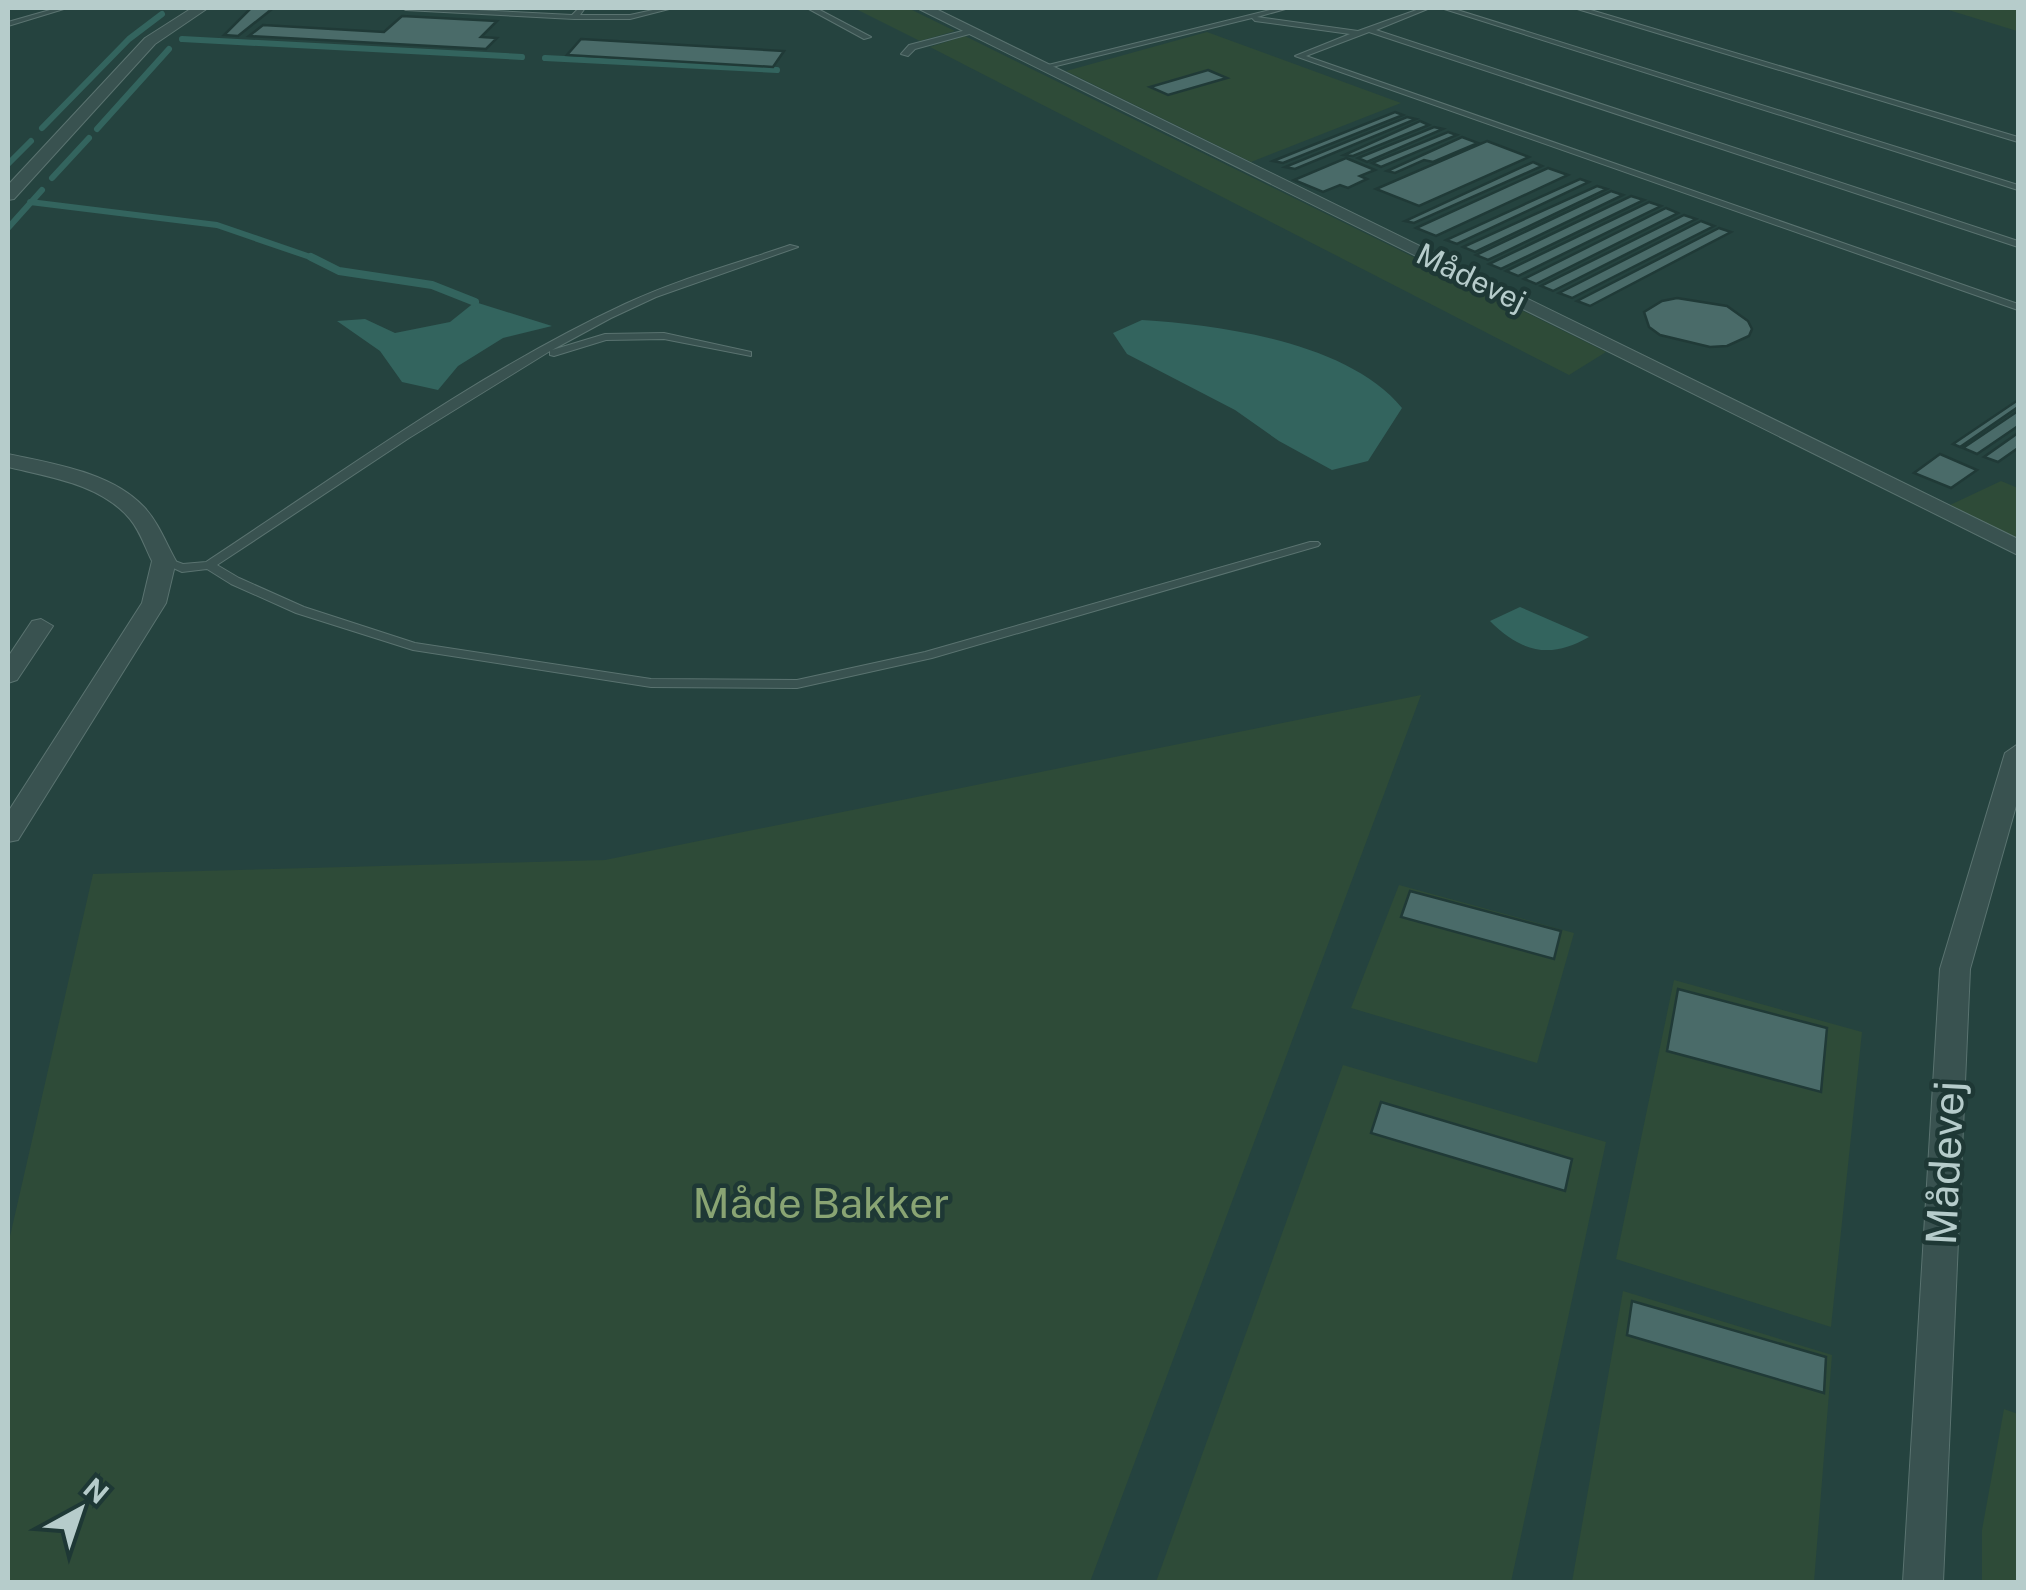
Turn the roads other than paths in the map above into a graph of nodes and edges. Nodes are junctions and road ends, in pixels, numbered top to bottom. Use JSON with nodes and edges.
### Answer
{"nodes":[{"id":1,"x":63,"y":8,"type":"edge"},
{"id":2,"x":201,"y":8,"type":"edge"},
{"id":3,"x":406,"y":8,"type":"edge"},
{"id":4,"x":582,"y":8,"type":"edge"},
{"id":5,"x":669,"y":8,"type":"edge"},
{"id":6,"x":811,"y":8,"type":"edge"},
{"id":7,"x":924,"y":8,"type":"edge"},
{"id":8,"x":1285,"y":8,"type":"edge"},
{"id":9,"x":1427,"y":8,"type":"edge"},
{"id":10,"x":1445,"y":8,"type":"edge"},
{"id":11,"x":1578,"y":8,"type":"edge"},
{"id":12,"x":574,"y":17,"type":"junction"},
{"id":13,"x":1245,"y":17,"type":"junction"},
{"id":14,"x":8,"y":24,"type":"edge"},
{"id":15,"x":1369,"y":29,"type":"junction"},
{"id":16,"x":970,"y":31,"type":"junction"},
{"id":17,"x":1358,"y":34,"type":"junction"},
{"id":18,"x":867,"y":38,"type":"dead end"},
{"id":19,"x":905,"y":54,"type":"dead end"},
{"id":20,"x":1044,"y":67,"type":"junction"},
{"id":21,"x":2018,"y":140,"type":"edge"},
{"id":22,"x":2018,"y":188,"type":"edge"},
{"id":23,"x":8,"y":194,"type":"edge"},
{"id":24,"x":2018,"y":244,"type":"edge"},
{"id":25,"x":793,"y":247,"type":"dead end"},
{"id":26,"x":2018,"y":307,"type":"edge"},
{"id":27,"x":747,"y":354,"type":"dead end"},
{"id":28,"x":520,"y":364,"type":"junction"},
{"id":29,"x":8,"y":460,"type":"edge"},
{"id":30,"x":1314,"y":544,"type":"dead end"},
{"id":31,"x":2018,"y":548,"type":"edge"},
{"id":32,"x":164,"y":561,"type":"junction"},
{"id":33,"x":209,"y":565,"type":"junction"},
{"id":34,"x":42,"y":626,"type":"dead end"},
{"id":35,"x":8,"y":675,"type":"edge"},
{"id":36,"x":2018,"y":753,"type":"edge"},
{"id":37,"x":8,"y":833,"type":"edge"},
{"id":38,"x":1923,"y":1582,"type":"edge"}],
"edges":[{"from":1,"to":14,"type":"lane"},
{"from":2,"to":23,"type":"street"},
{"from":3,"to":12,"type":"lane"},
{"from":4,"to":12,"type":"lane"},
{"from":5,"to":12,"type":"lane"},
{"from":6,"to":18,"type":"lane"},
{"from":7,"to":16,"type":"street","name":"Mådevej"},
{"from":8,"to":13,"type":"lane"},
{"from":9,"to":15,"type":"lane"},
{"from":10,"to":22,"type":"lane"},
{"from":11,"to":21,"type":"lane"},
{"from":13,"to":17,"type":"lane"},
{"from":13,"to":20,"type":"lane"},
{"from":15,"to":17,"type":"lane"},
{"from":15,"to":24,"type":"lane"},
{"from":16,"to":19,"type":"lane"},
{"from":16,"to":20,"type":"street","name":"Mådevej"},
{"from":17,"to":26,"type":"lane"},
{"from":20,"to":31,"type":"street","name":"Mådevej"},
{"from":25,"to":28,"type":"lane"},
{"from":27,"to":28,"type":"lane"},
{"from":28,"to":33,"type":"lane"},
{"from":29,"to":32,"type":"street"},
{"from":30,"to":33,"type":"lane"},
{"from":32,"to":33,"type":"lane"},
{"from":32,"to":37,"type":"street"},
{"from":34,"to":35,"type":"street"},
{"from":36,"to":38,"type":"street","name":"Mådevej"}]}
